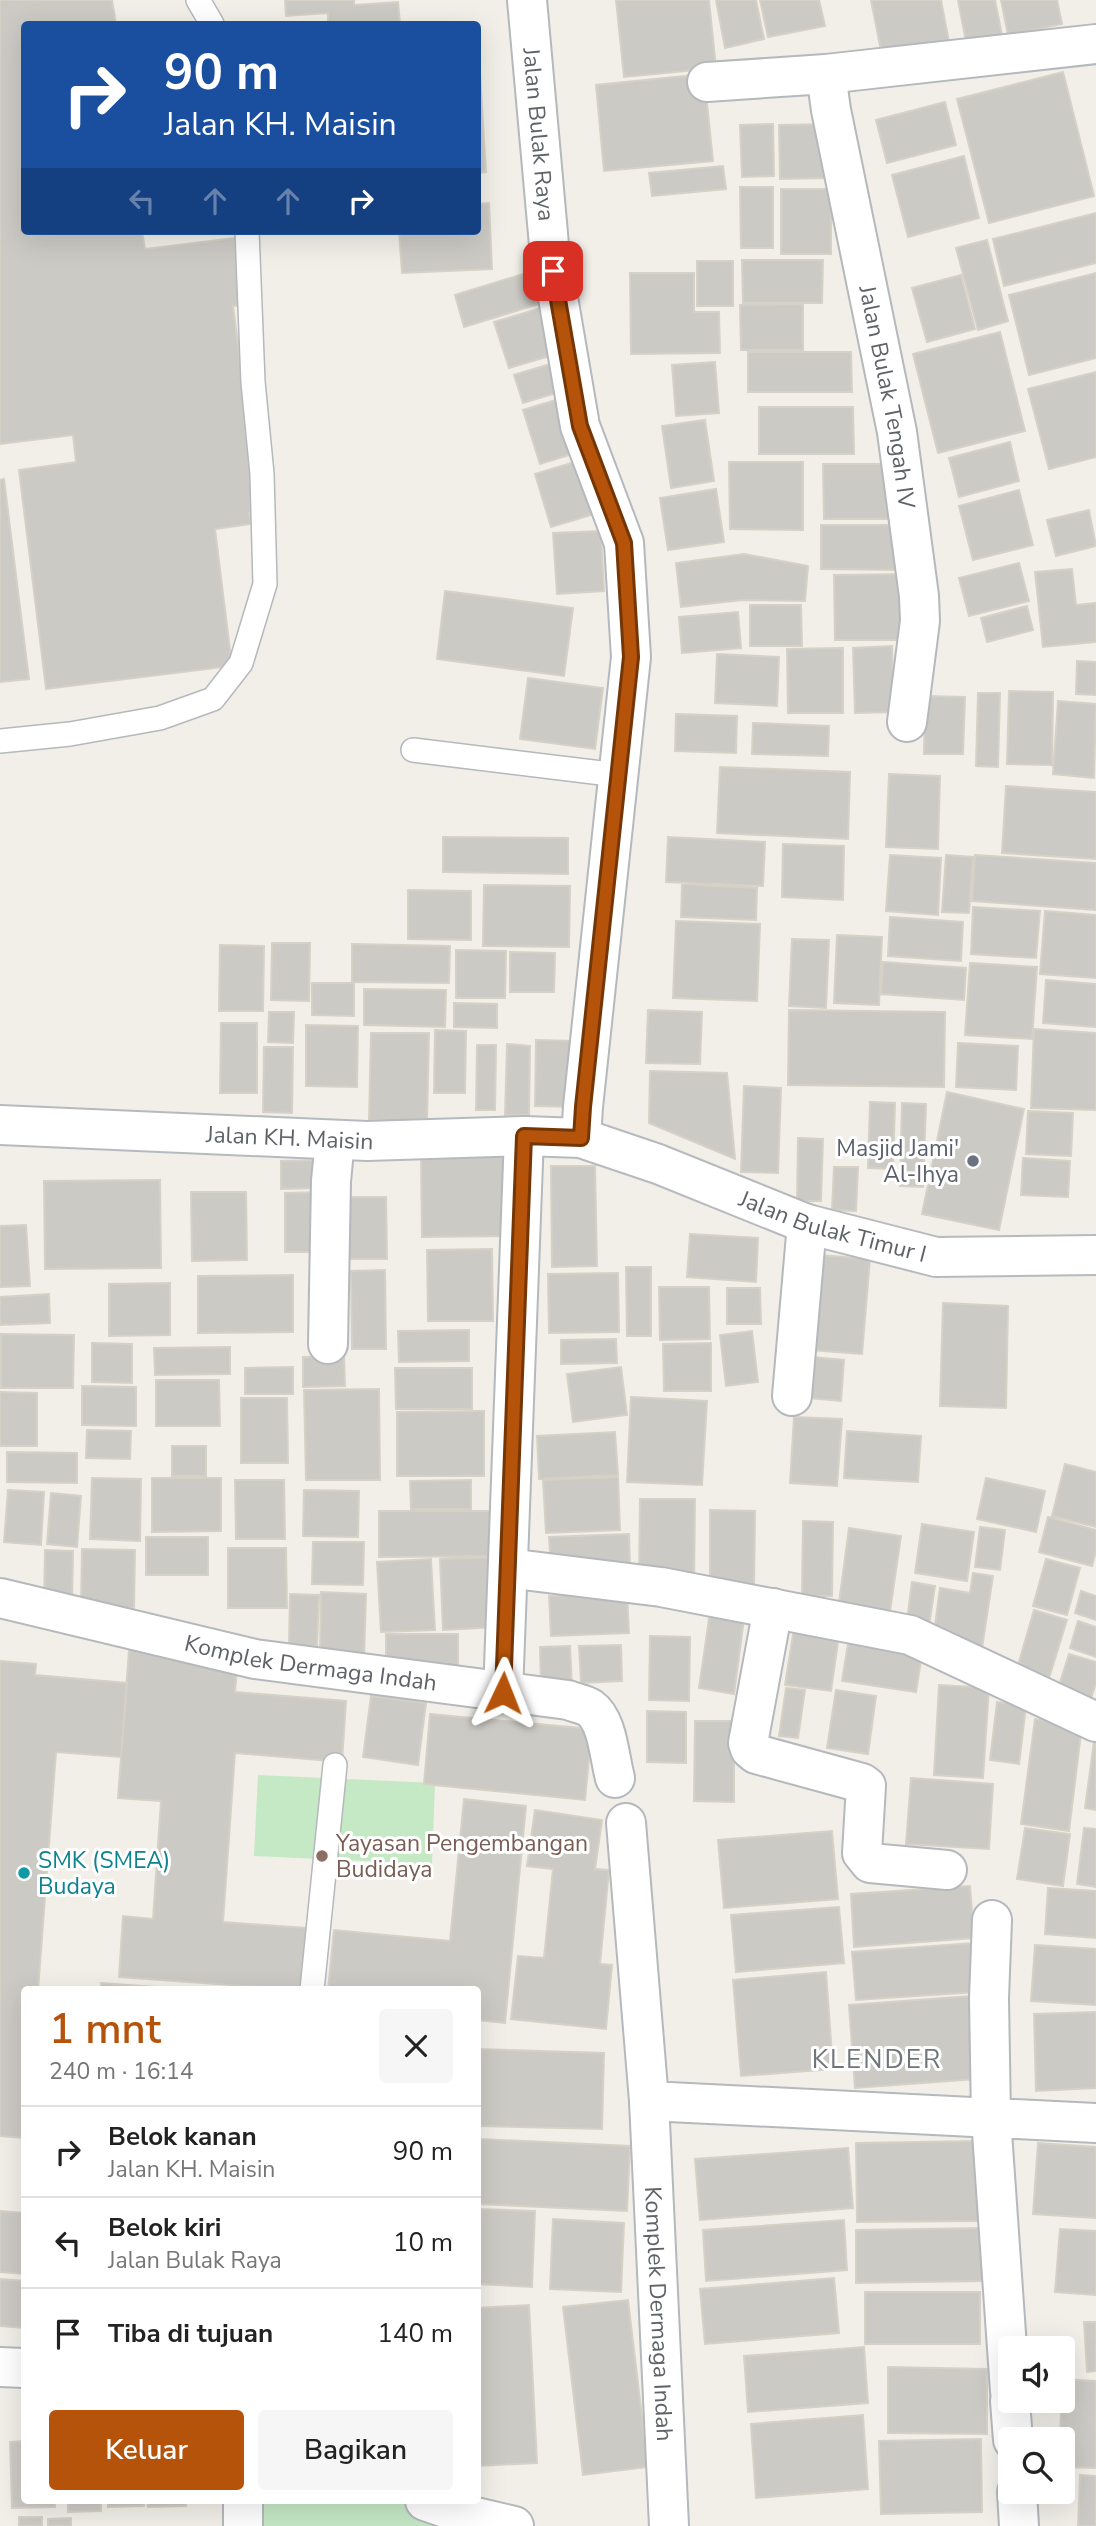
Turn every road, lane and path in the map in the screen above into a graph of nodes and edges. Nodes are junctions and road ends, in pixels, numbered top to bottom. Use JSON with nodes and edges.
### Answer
{"nodes":[{"id":1,"x":198,"y":0,"type":"edge"},
{"id":2,"x":527,"y":0,"type":"edge"},
{"id":3,"x":210,"y":21,"type":"edge"},
{"id":4,"x":1096,"y":44,"type":"edge"},
{"id":5,"x":826,"y":74,"type":"junction"},
{"id":6,"x":707,"y":82,"type":"dead end"},
{"id":7,"x":247,"y":235,"type":"edge"},
{"id":8,"x":906,"y":722,"type":"dead end"},
{"id":9,"x":0,"y":741,"type":"edge"},
{"id":10,"x":413,"y":750,"type":"dead end"},
{"id":11,"x":618,"y":775,"type":"junction"},
{"id":12,"x":0,"y":1125,"type":"edge"},
{"id":13,"x":524,"y":1136,"type":"junction"},
{"id":14,"x":581,"y":1138,"type":"junction"},
{"id":15,"x":335,"y":1140,"type":"junction"},
{"id":16,"x":807,"y":1224,"type":"junction"},
{"id":17,"x":1096,"y":1255,"type":"edge"},
{"id":18,"x":328,"y":1344,"type":"dead end"},
{"id":19,"x":792,"y":1396,"type":"dead end"},
{"id":20,"x":508,"y":1568,"type":"junction"},
{"id":21,"x":0,"y":1598,"type":"edge"},
{"id":22,"x":773,"y":1608,"type":"junction"},
{"id":23,"x":503,"y":1693,"type":"junction"},
{"id":24,"x":1096,"y":1722,"type":"edge"},
{"id":25,"x":335,"y":1765,"type":"dead end"},
{"id":26,"x":615,"y":1778,"type":"dead end"},
{"id":27,"x":626,"y":1823,"type":"dead end"},
{"id":28,"x":947,"y":1870,"type":"dead end"},
{"id":29,"x":992,"y":1920,"type":"dead end"},
{"id":30,"x":313,"y":1986,"type":"edge"},
{"id":31,"x":649,"y":2101,"type":"junction"},
{"id":32,"x":991,"y":2118,"type":"junction"},
{"id":33,"x":1096,"y":2123,"type":"edge"},
{"id":34,"x":1006,"y":2336,"type":"edge"},
{"id":35,"x":0,"y":2367,"type":"edge"},
{"id":36,"x":21,"y":2368,"type":"edge"},
{"id":37,"x":243,"y":2504,"type":"edge"},
{"id":38,"x":434,"y":2504,"type":"edge"},
{"id":39,"x":1018,"y":2504,"type":"edge"},
{"id":40,"x":243,"y":2526,"type":"edge"},
{"id":41,"x":514,"y":2526,"type":"edge"},
{"id":42,"x":669,"y":2526,"type":"edge"},
{"id":43,"x":1019,"y":2526,"type":"edge"}],
"edges":[{"from":1,"to":3,"type":"lane"},
{"from":2,"to":11,"type":"street","name":"Jalan Bulak Raya"},
{"from":4,"to":5,"type":"street"},
{"from":5,"to":6,"type":"street"},
{"from":5,"to":8,"type":"street","name":"Jalan Bulak Tengah IV"},
{"from":7,"to":9,"type":"lane"},
{"from":10,"to":11,"type":"lane"},
{"from":11,"to":14,"type":"street","name":"Jalan Bulak Raya"},
{"from":12,"to":15,"type":"street","name":"Jalan KH. Maisin"},
{"from":13,"to":14,"type":"street","name":"Jalan KH. Maisin"},
{"from":13,"to":15,"type":"street","name":"Jalan KH. Maisin"},
{"from":13,"to":20,"type":"street"},
{"from":14,"to":16,"type":"street","name":"Jalan Bulak Timur I"},
{"from":15,"to":18,"type":"street"},
{"from":16,"to":17,"type":"street","name":"Jalan Bulak Timur I"},
{"from":16,"to":19,"type":"street"},
{"from":20,"to":22,"type":"street"},
{"from":20,"to":23,"type":"street"},
{"from":21,"to":23,"type":"street","name":"Komplek Dermaga Indah"},
{"from":22,"to":24,"type":"street"},
{"from":22,"to":28,"type":"street"},
{"from":23,"to":26,"type":"street","name":"Komplek Dermaga Indah"},
{"from":25,"to":30,"type":"lane"},
{"from":27,"to":31,"type":"street","name":"Komplek Dermaga Indah"},
{"from":29,"to":32,"type":"street"},
{"from":31,"to":32,"type":"street"},
{"from":31,"to":42,"type":"street","name":"Komplek Dermaga Indah"},
{"from":32,"to":33,"type":"street"},
{"from":32,"to":34,"type":"street"},
{"from":35,"to":36,"type":"street"},
{"from":37,"to":40,"type":"street"},
{"from":38,"to":41,"type":"street"},
{"from":39,"to":43,"type":"street"}]}
